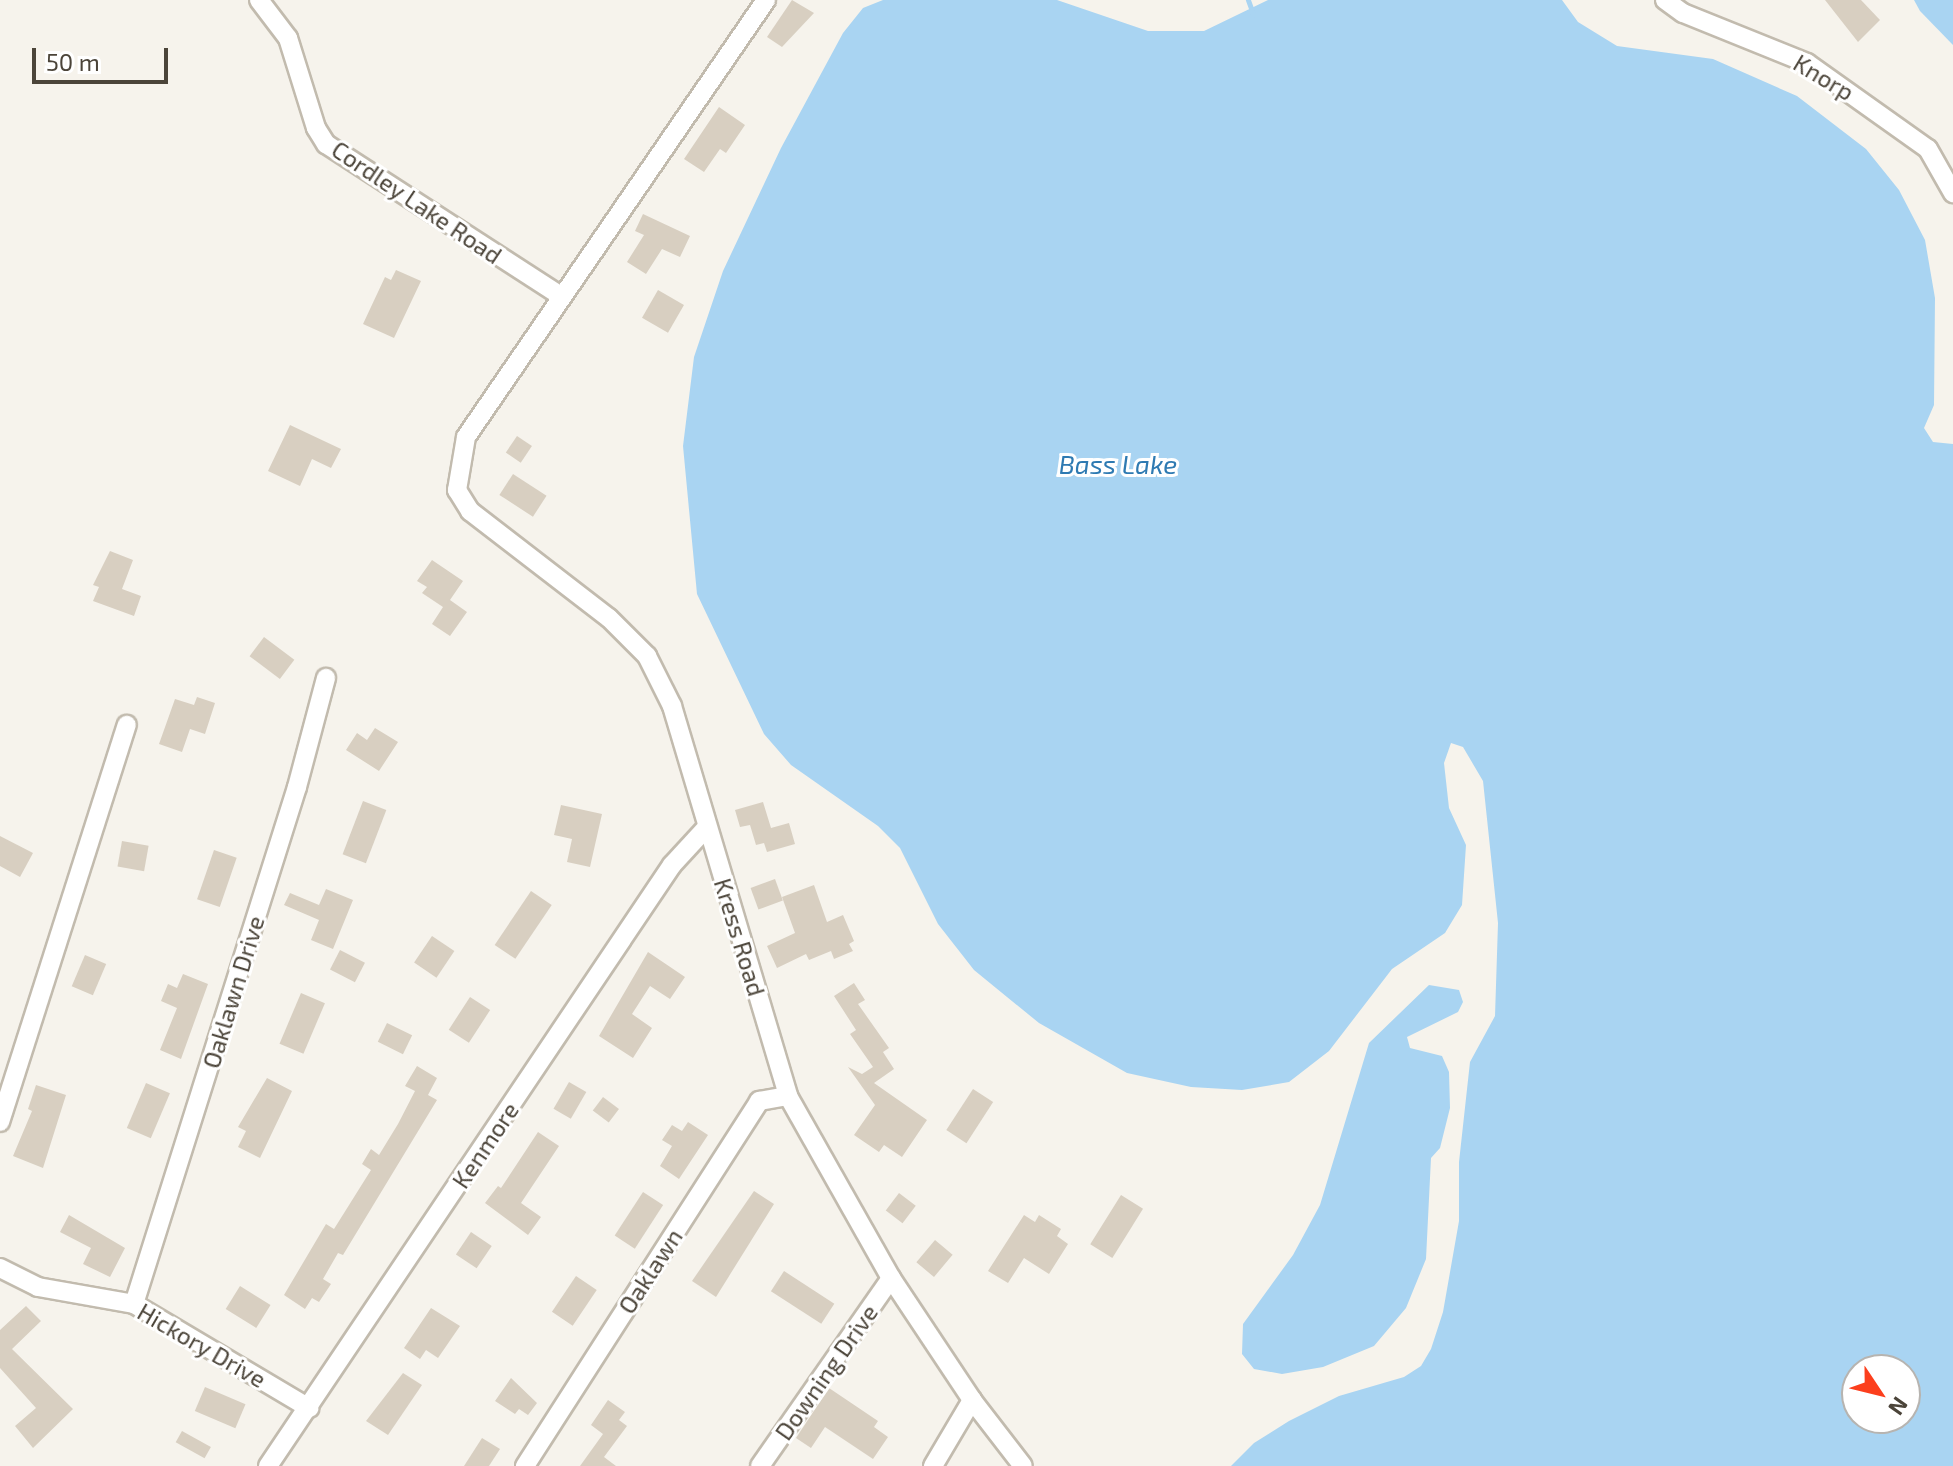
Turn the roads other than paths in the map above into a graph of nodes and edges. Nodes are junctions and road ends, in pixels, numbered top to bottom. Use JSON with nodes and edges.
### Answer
{"nodes":[{"id":1,"x":259,"y":0,"type":"edge"},
{"id":2,"x":766,"y":0,"type":"edge"},
{"id":3,"x":1665,"y":0,"type":"edge"},
{"id":4,"x":1953,"y":193,"type":"edge"},
{"id":5,"x":561,"y":296,"type":"junction"},
{"id":6,"x":326,"y":678,"type":"dead end"},
{"id":7,"x":127,"y":725,"type":"dead end"},
{"id":8,"x":706,"y":828,"type":"junction"},
{"id":9,"x":788,"y":1096,"type":"junction"},
{"id":10,"x":0,"y":1122,"type":"edge"},
{"id":11,"x":0,"y":1268,"type":"edge"},
{"id":12,"x":891,"y":1278,"type":"junction"},
{"id":13,"x":134,"y":1304,"type":"junction"},
{"id":14,"x":972,"y":1400,"type":"junction"},
{"id":15,"x":309,"y":1408,"type":"junction"},
{"id":16,"x":268,"y":1466,"type":"edge"},
{"id":17,"x":525,"y":1466,"type":"edge"},
{"id":18,"x":760,"y":1466,"type":"edge"},
{"id":19,"x":933,"y":1466,"type":"edge"},
{"id":20,"x":1023,"y":1466,"type":"edge"}],
"edges":[{"from":1,"to":5,"type":"street","name":"Cordley Lake Road"},
{"from":2,"to":5,"type":"street"},
{"from":3,"to":4,"type":"street","name":"Knorp"},
{"from":5,"to":8,"type":"street","name":"Kress Road"},
{"from":6,"to":13,"type":"street","name":"Oaklawn Drive"},
{"from":7,"to":10,"type":"street"},
{"from":8,"to":9,"type":"street","name":"Kress Road"},
{"from":8,"to":15,"type":"street","name":"Kenmore"},
{"from":9,"to":12,"type":"street","name":"Kress Road"},
{"from":9,"to":17,"type":"street","name":"Oaklawn"},
{"from":11,"to":13,"type":"street","name":"Hickory Drive"},
{"from":12,"to":14,"type":"street","name":"Kress Road"},
{"from":12,"to":18,"type":"street","name":"Downing Drive"},
{"from":13,"to":15,"type":"street","name":"Hickory Drive"},
{"from":14,"to":19,"type":"street"},
{"from":14,"to":20,"type":"street","name":"Kress Road"},
{"from":15,"to":16,"type":"street","name":"Kenmore"}]}
